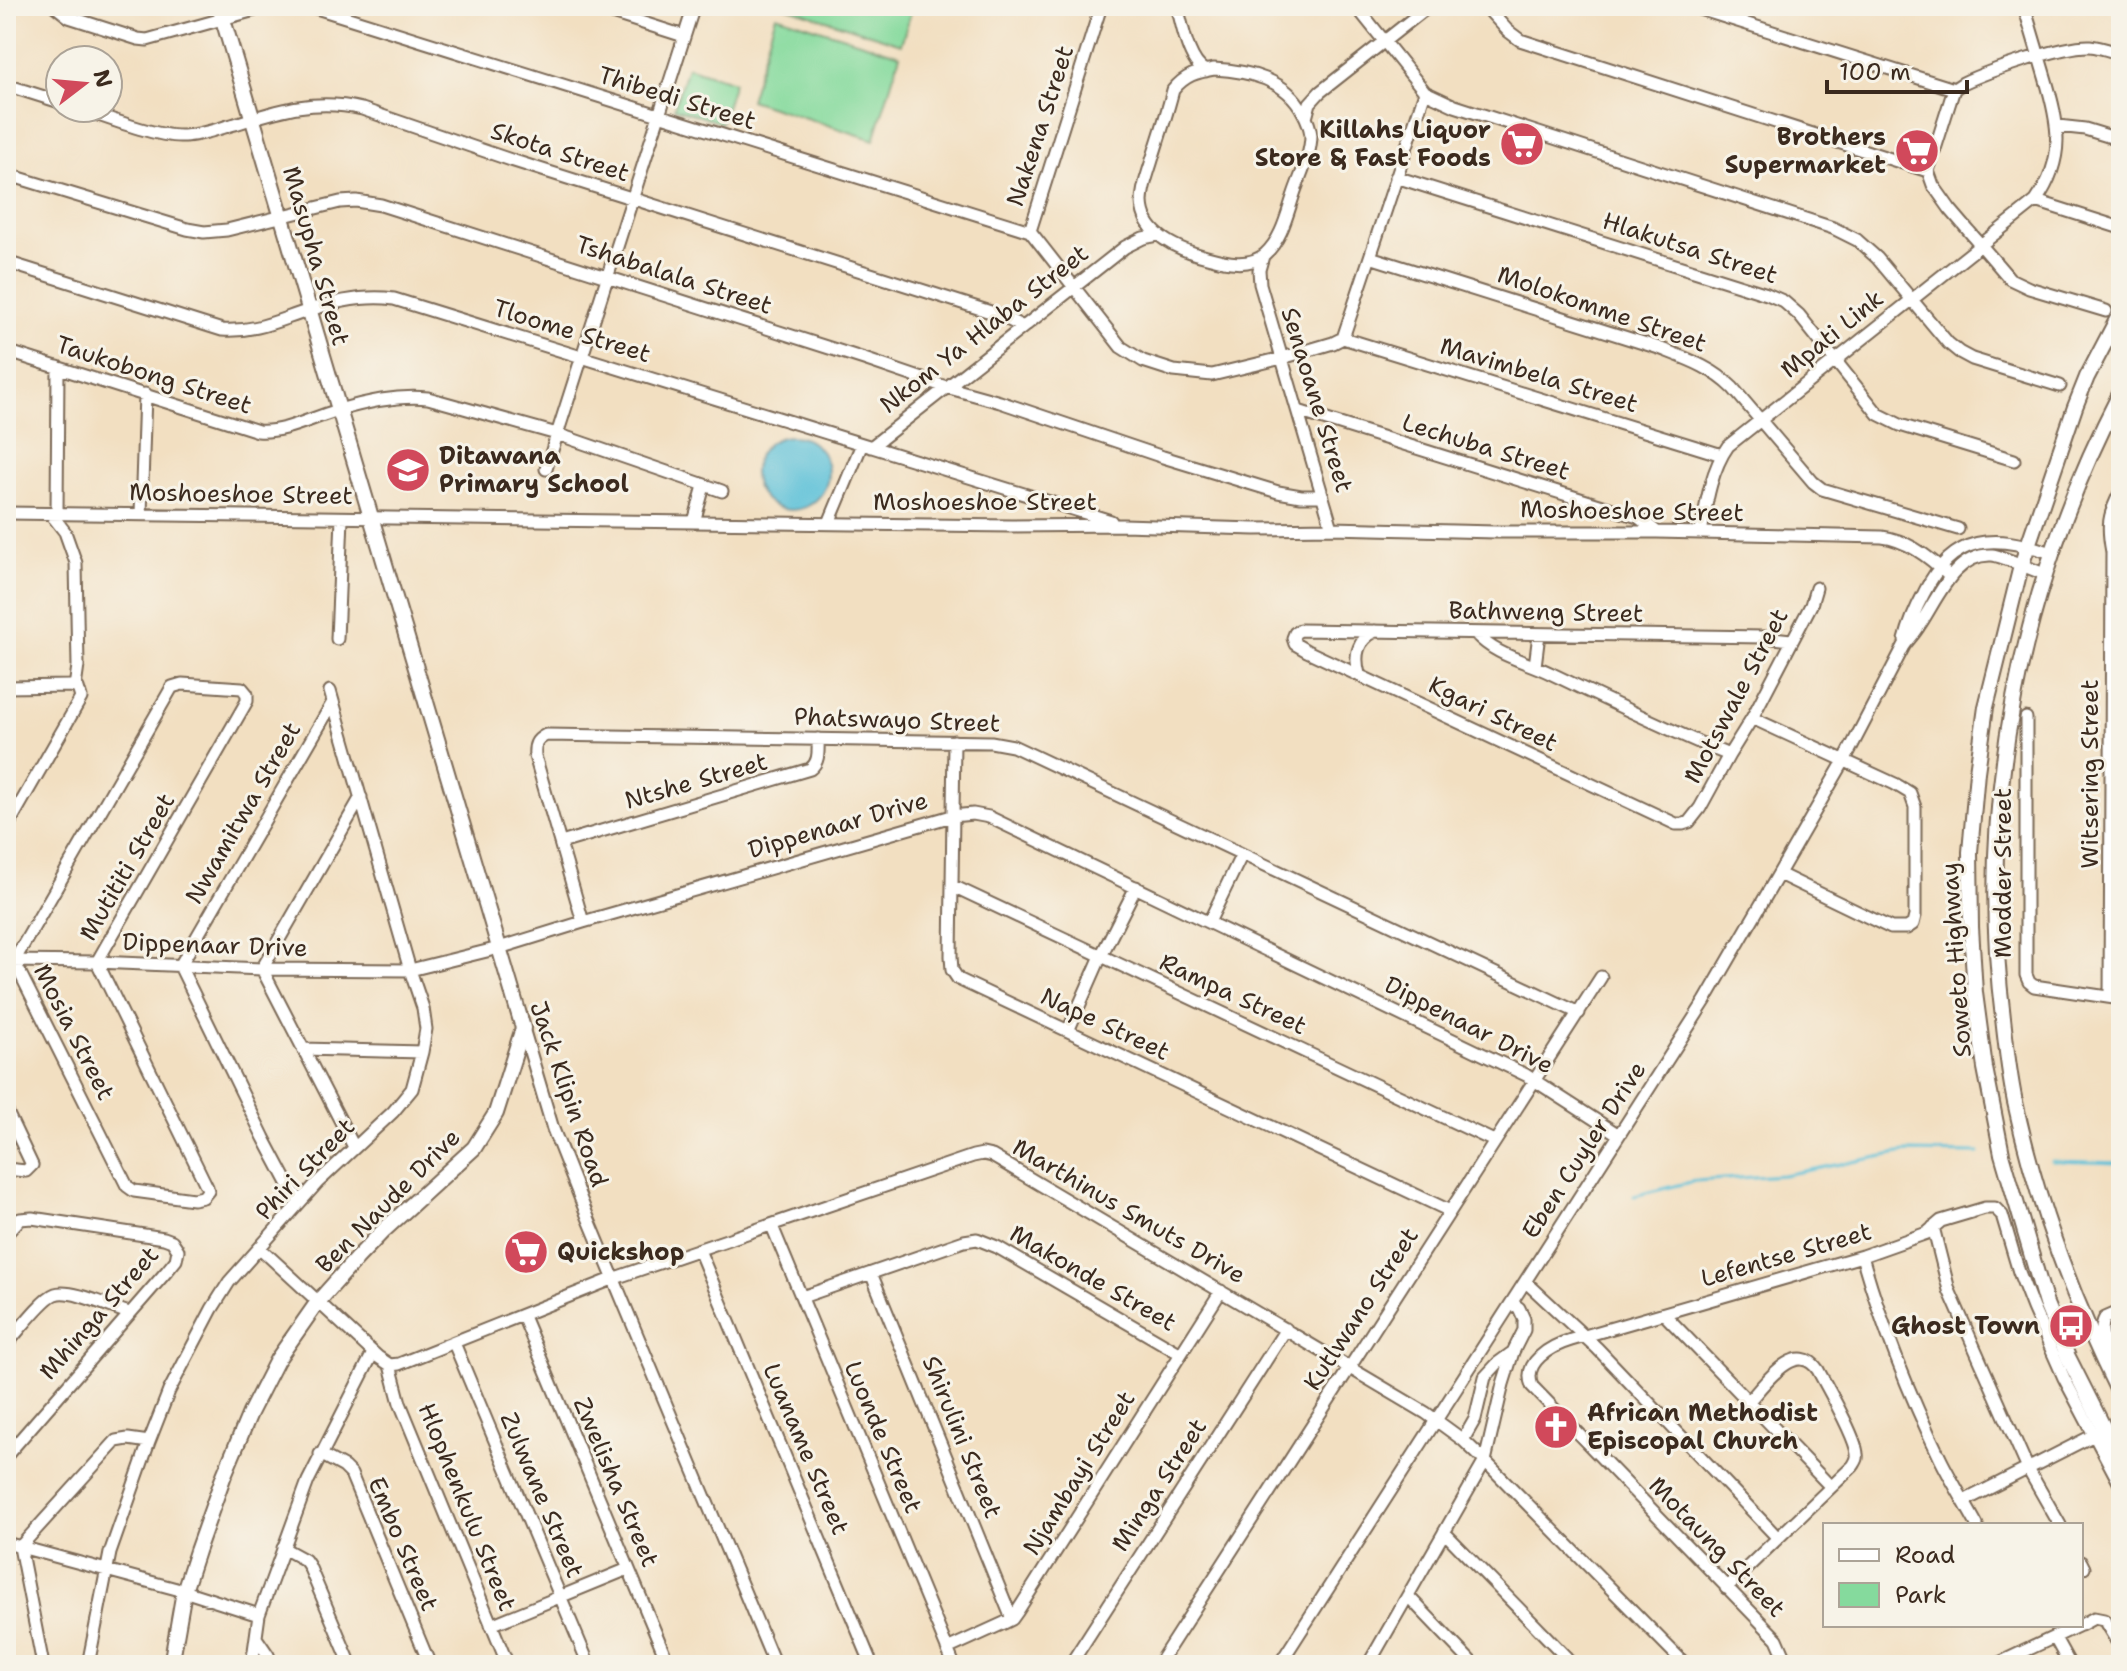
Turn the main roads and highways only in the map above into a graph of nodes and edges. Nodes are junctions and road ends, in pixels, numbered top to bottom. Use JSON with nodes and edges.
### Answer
{"nodes":[{"id":1,"x":221,"y":12,"type":"edge"},
{"id":2,"x":2113,"y":312,"type":"edge"},
{"id":3,"x":2121,"y":392,"type":"edge"},
{"id":4,"x":370,"y":519,"type":"joint"},
{"id":5,"x":523,"y":1028,"type":"joint"},
{"id":6,"x":2121,"y":1397,"type":"edge"},
{"id":7,"x":2121,"y":1462,"type":"edge"},
{"id":8,"x":171,"y":1665,"type":"edge"}],
"edges":[{"from":1,"to":4,"type":"main road","name":"Masupha Street"},
{"from":2,"to":7,"type":"main road","name":"Soweto Highway"},
{"from":3,"to":6,"type":"main road","name":"Soweto Highway"},
{"from":4,"to":5,"type":"main road","name":"Jack Klipin Road"},
{"from":5,"to":8,"type":"main road","name":"Ben Naude Drive"}]}
